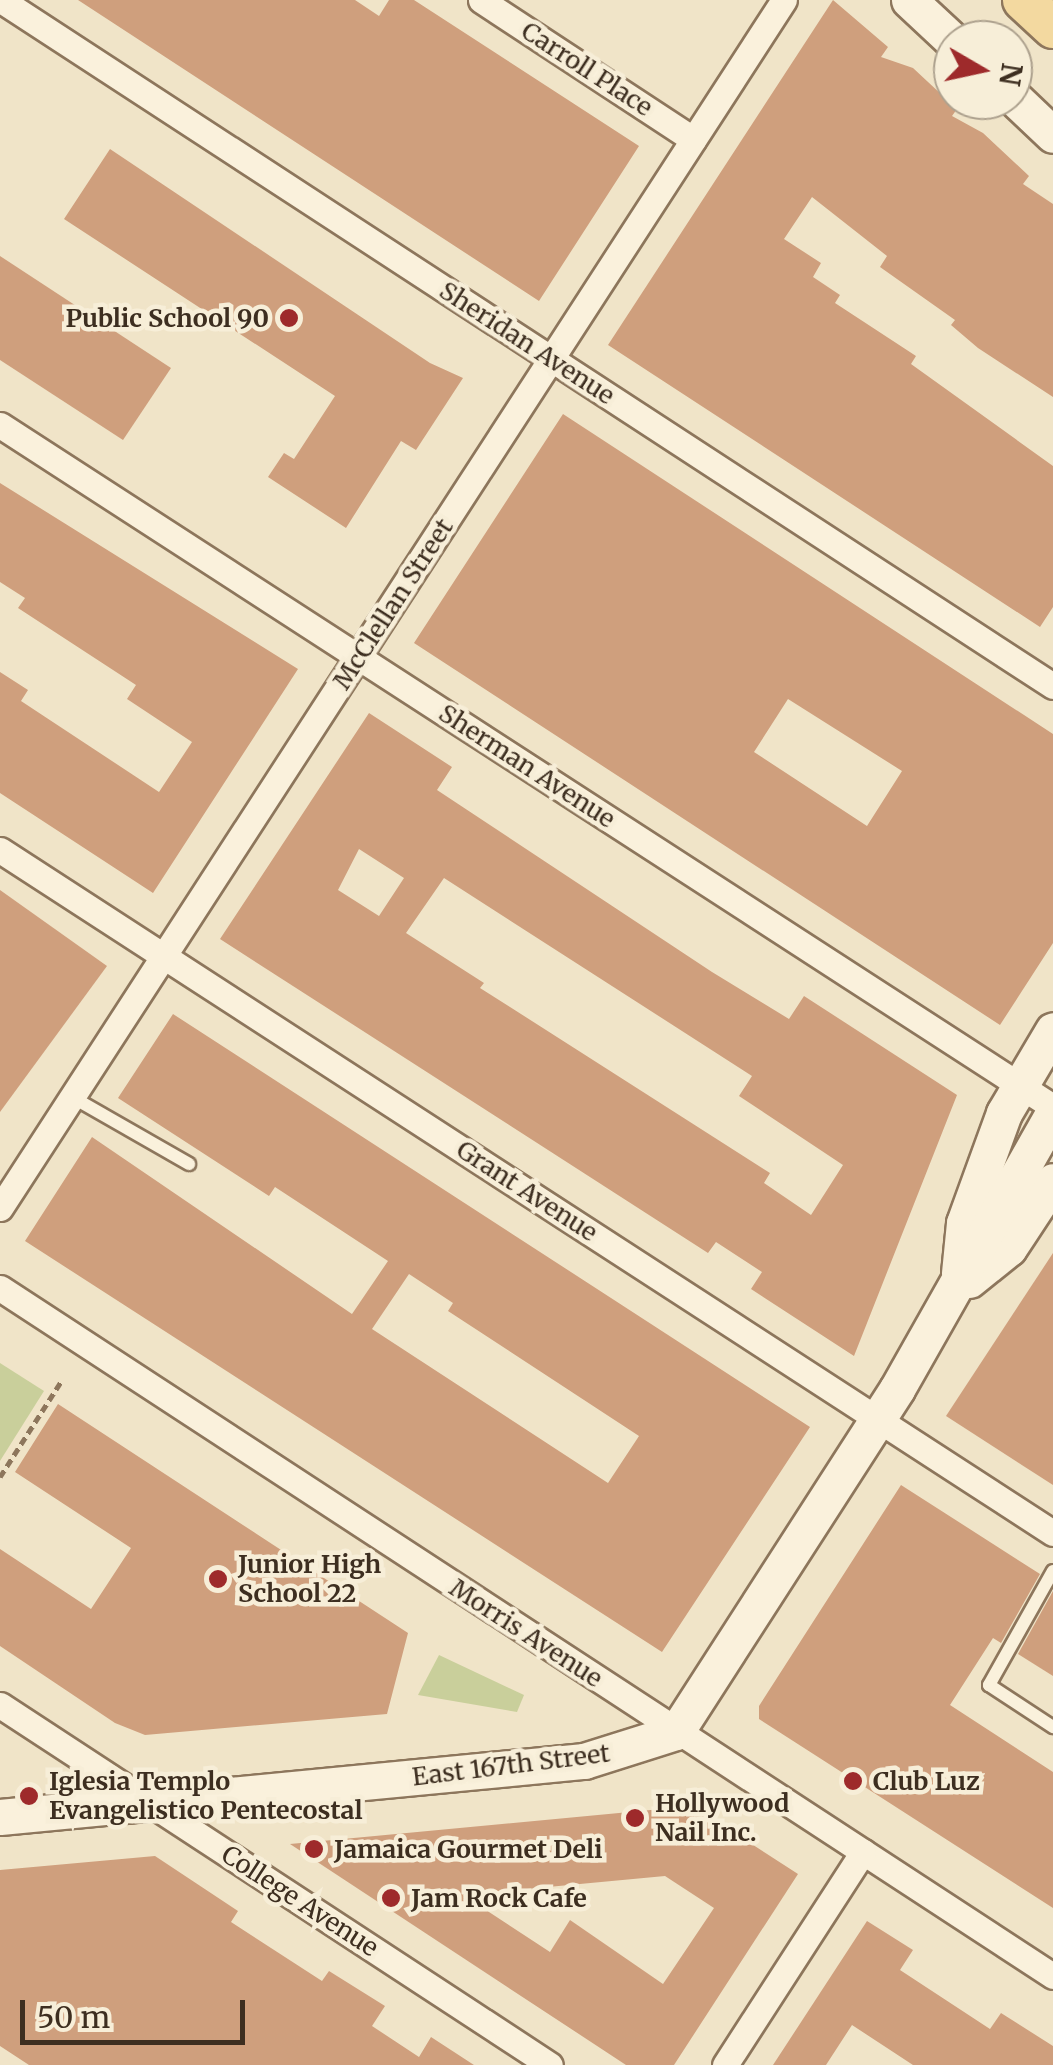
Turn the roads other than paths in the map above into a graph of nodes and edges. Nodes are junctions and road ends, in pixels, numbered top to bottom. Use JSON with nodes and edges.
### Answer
{"nodes":[{"id":1,"x":481,"y":0,"type":"edge"},
{"id":2,"x":784,"y":0,"type":"edge"},
{"id":3,"x":908,"y":0,"type":"edge"},
{"id":4,"x":1023,"y":0,"type":"edge"},
{"id":5,"x":5,"y":6,"type":"edge"},
{"id":6,"x":933,"y":22,"type":"edge"},
{"id":7,"x":1053,"y":28,"type":"edge"},
{"id":8,"x":1033,"y":116,"type":"edge"},
{"id":9,"x":1053,"y":135,"type":"edge"},
{"id":10,"x":693,"y":139,"type":"junction"},
{"id":11,"x":551,"y":358,"type":"junction"},
{"id":12,"x":0,"y":424,"type":"edge"},
{"id":13,"x":360,"y":657,"type":"junction"},
{"id":14,"x":1053,"y":686,"type":"edge"},
{"id":15,"x":0,"y":850,"type":"edge"},
{"id":16,"x":163,"y":956,"type":"junction"},
{"id":17,"x":1053,"y":1030,"type":"edge"},
{"id":18,"x":1018,"y":1085,"type":"junction"},
{"id":19,"x":72,"y":1096,"type":"junction"},
{"id":20,"x":1053,"y":1110,"type":"edge"},
{"id":21,"x":189,"y":1164,"type":"dead end"},
{"id":22,"x":1053,"y":1181,"type":"edge"},
{"id":23,"x":0,"y":1208,"type":"edge"},
{"id":24,"x":0,"y":1288,"type":"edge"},
{"id":25,"x":957,"y":1290,"type":"junction"},
{"id":26,"x":878,"y":1419,"type":"junction"},
{"id":27,"x":1053,"y":1533,"type":"edge"},
{"id":28,"x":1053,"y":1571,"type":"edge"},
{"id":29,"x":0,"y":1705,"type":"edge"},
{"id":30,"x":1053,"y":1727,"type":"edge"},
{"id":31,"x":676,"y":1732,"type":"junction"},
{"id":32,"x":149,"y":1802,"type":"junction"},
{"id":33,"x":0,"y":1817,"type":"edge"},
{"id":34,"x":863,"y":1852,"type":"junction"},
{"id":35,"x":1053,"y":1976,"type":"edge"},
{"id":36,"x":550,"y":2065,"type":"edge"},
{"id":37,"x":725,"y":2065,"type":"edge"}],
"edges":[{"from":1,"to":10,"type":"street","name":"Carroll Place"},
{"from":2,"to":10,"type":"street","name":"McClellan Street"},
{"from":3,"to":6,"type":"street"},
{"from":4,"to":7,"type":"main road"},
{"from":5,"to":11,"type":"street","name":"Sheridan Avenue"},
{"from":8,"to":9,"type":"street"},
{"from":10,"to":11,"type":"street","name":"McClellan Street"},
{"from":11,"to":13,"type":"street","name":"McClellan Street"},
{"from":11,"to":14,"type":"street","name":"Sheridan Avenue"},
{"from":12,"to":13,"type":"street","name":"Sherman Avenue"},
{"from":13,"to":16,"type":"street","name":"McClellan Street"},
{"from":13,"to":18,"type":"street","name":"Sherman Avenue"},
{"from":15,"to":16,"type":"street","name":"Grant Avenue"},
{"from":16,"to":19,"type":"street","name":"McClellan Street"},
{"from":16,"to":26,"type":"street","name":"Grant Avenue"},
{"from":17,"to":18,"type":"street"},
{"from":18,"to":20,"type":"street","name":"Sherman Avenue"},
{"from":18,"to":25,"type":"street"},
{"from":19,"to":21,"type":"lane"},
{"from":19,"to":23,"type":"street","name":"McClellan Street"},
{"from":20,"to":25,"type":"street"},
{"from":22,"to":25,"type":"street"},
{"from":24,"to":31,"type":"street","name":"Morris Avenue"},
{"from":25,"to":26,"type":"street"},
{"from":26,"to":27,"type":"street","name":"Grant Avenue"},
{"from":26,"to":31,"type":"street"},
{"from":28,"to":30,"type":"lane"},
{"from":29,"to":32,"type":"street","name":"College Avenue"},
{"from":31,"to":32,"type":"street","name":"East 167th Street"},
{"from":31,"to":34,"type":"street","name":"Morris Avenue"},
{"from":32,"to":33,"type":"street","name":"East 167th Street"},
{"from":32,"to":36,"type":"street","name":"College Avenue"},
{"from":34,"to":35,"type":"street","name":"Morris Avenue"},
{"from":34,"to":37,"type":"street"}]}
